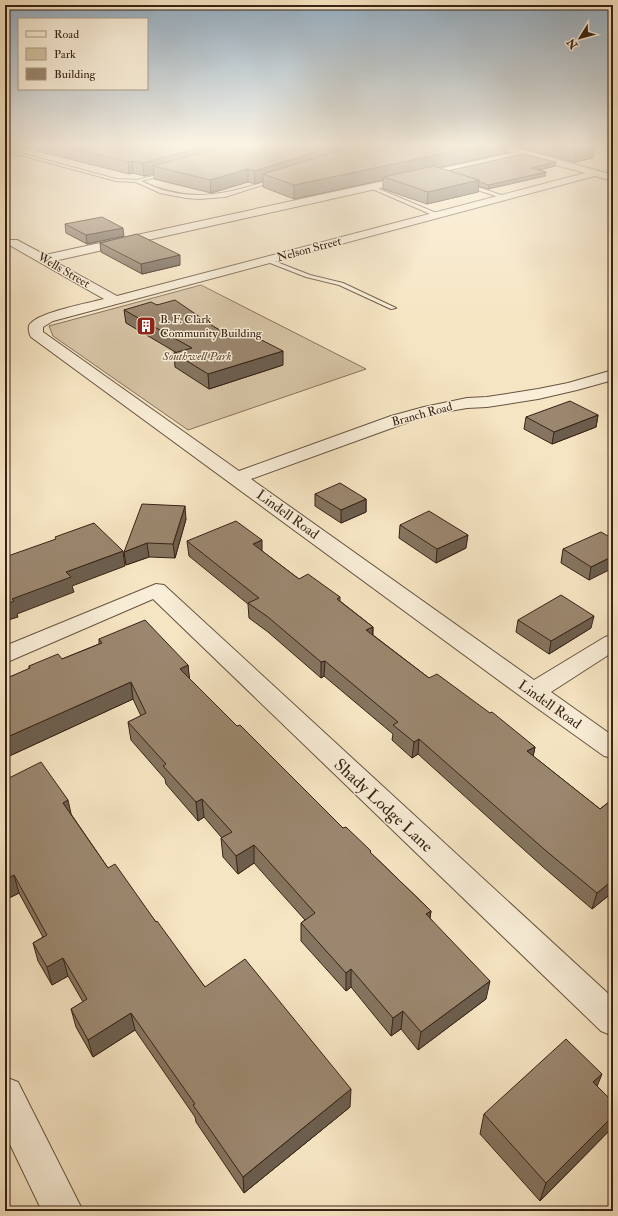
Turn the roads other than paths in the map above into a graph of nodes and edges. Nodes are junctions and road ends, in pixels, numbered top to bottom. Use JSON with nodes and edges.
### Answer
{"nodes":[{"id":1,"x":314,"y":200,"type":"edge"},
{"id":2,"x":403,"y":200,"type":"edge"},
{"id":3,"x":493,"y":200,"type":"edge"},
{"id":4,"x":438,"y":214,"type":"junction"},
{"id":5,"x":9,"y":243,"type":"edge"},
{"id":6,"x":45,"y":259,"type":"junction"},
{"id":7,"x":267,"y":260,"type":"junction"},
{"id":8,"x":114,"y":300,"type":"junction"},
{"id":9,"x":393,"y":308,"type":"dead end"},
{"id":10,"x":613,"y":375,"type":"edge"},
{"id":11,"x":237,"y":478,"type":"junction"},
{"id":12,"x":613,"y":642,"type":"edge"},
{"id":13,"x":5,"y":654,"type":"edge"},
{"id":14,"x":532,"y":692,"type":"junction"},
{"id":15,"x":613,"y":749,"type":"edge"},
{"id":16,"x":613,"y":1020,"type":"edge"},
{"id":17,"x":5,"y":1095,"type":"edge"},
{"id":18,"x":63,"y":1211,"type":"edge"}],
"edges":[{"from":1,"to":6,"type":"street"},
{"from":2,"to":4,"type":"lane"},
{"from":3,"to":4,"type":"street","name":"Nelson Street"},
{"from":4,"to":7,"type":"street","name":"Nelson Street"},
{"from":5,"to":6,"type":"street","name":"Wells Street"},
{"from":6,"to":8,"type":"street","name":"Wells Street"},
{"from":7,"to":8,"type":"street","name":"Nelson Street"},
{"from":7,"to":9,"type":"lane"},
{"from":8,"to":11,"type":"street","name":"Lindell Road"},
{"from":10,"to":11,"type":"street","name":"Branch Road"},
{"from":11,"to":14,"type":"street","name":"Lindell Road"},
{"from":12,"to":14,"type":"street"},
{"from":13,"to":16,"type":"street","name":"Shady Lodge Lane"},
{"from":14,"to":15,"type":"street","name":"Lindell Road"},
{"from":17,"to":18,"type":"street"}]}
